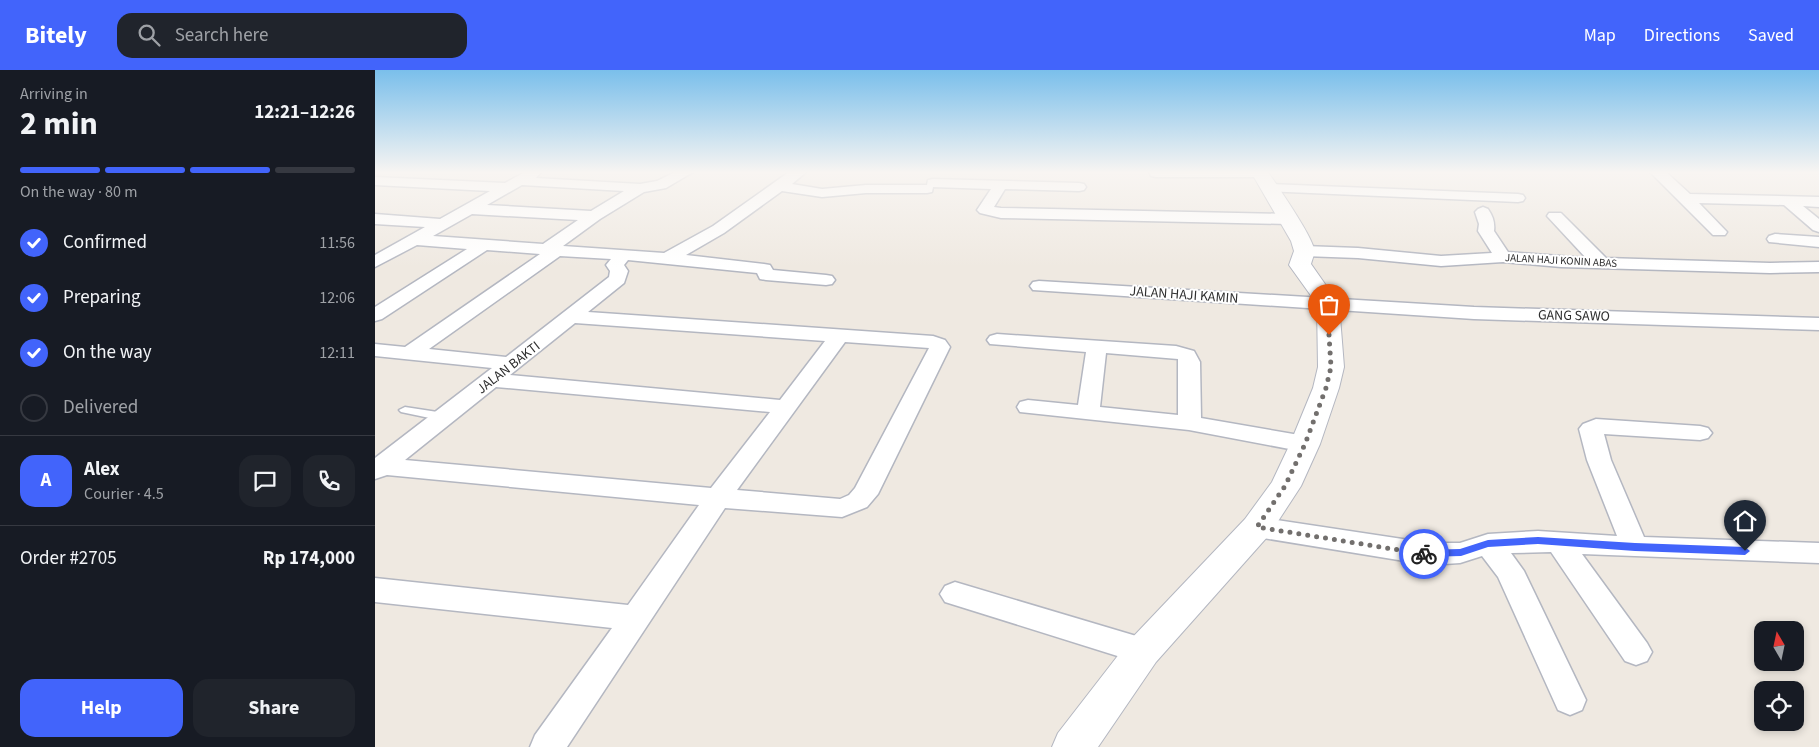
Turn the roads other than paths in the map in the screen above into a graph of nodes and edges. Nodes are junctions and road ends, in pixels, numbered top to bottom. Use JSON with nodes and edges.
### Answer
{"nodes":[{"id":1,"x":480,"y":204,"type":"edge"},
{"id":2,"x":614,"y":204,"type":"edge"},
{"id":3,"x":756,"y":204,"type":"edge"},
{"id":4,"x":989,"y":204,"type":"edge"},
{"id":5,"x":1279,"y":204,"type":"edge"},
{"id":6,"x":1691,"y":204,"type":"edge"},
{"id":7,"x":1791,"y":204,"type":"edge"},
{"id":8,"x":470,"y":209,"type":"junction"},
{"id":9,"x":1483,"y":212,"type":"dead end"},
{"id":10,"x":594,"y":216,"type":"junction"},
{"id":11,"x":1555,"y":216,"type":"dead end"},
{"id":12,"x":375,"y":219,"type":"edge"},
{"id":13,"x":1288,"y":219,"type":"junction"},
{"id":14,"x":443,"y":224,"type":"junction"},
{"id":15,"x":1819,"y":227,"type":"edge"},
{"id":16,"x":1719,"y":232,"type":"dead end"},
{"id":17,"x":1775,"y":239,"type":"dead end"},
{"id":18,"x":415,"y":240,"type":"junction"},
{"id":19,"x":1819,"y":242,"type":"edge"},
{"id":20,"x":484,"y":245,"type":"junction"},
{"id":21,"x":552,"y":250,"type":"junction"},
{"id":22,"x":1304,"y":251,"type":"junction"},
{"id":23,"x":623,"y":255,"type":"junction"},
{"id":24,"x":1503,"y":257,"type":"junction"},
{"id":25,"x":665,"y":258,"type":"junction"},
{"id":26,"x":377,"y":259,"type":"edge"},
{"id":27,"x":1600,"y":262,"type":"junction"},
{"id":28,"x":1819,"y":267,"type":"edge"},
{"id":29,"x":826,"y":280,"type":"dead end"},
{"id":30,"x":1039,"y":286,"type":"dead end"},
{"id":31,"x":1328,"y":304,"type":"junction"},
{"id":32,"x":375,"y":315,"type":"edge"},
{"id":33,"x":571,"y":317,"type":"junction"},
{"id":34,"x":1819,"y":324,"type":"edge"},
{"id":35,"x":839,"y":336,"type":"junction"},
{"id":36,"x":997,"y":340,"type":"dead end"},
{"id":37,"x":1097,"y":346,"type":"junction"},
{"id":38,"x":375,"y":350,"type":"edge"},
{"id":39,"x":410,"y":354,"type":"junction"},
{"id":40,"x":512,"y":364,"type":"junction"},
{"id":41,"x":492,"y":380,"type":"junction"},
{"id":42,"x":786,"y":407,"type":"junction"},
{"id":43,"x":1028,"y":407,"type":"dead end"},
{"id":44,"x":405,"y":410,"type":"dead end"},
{"id":45,"x":1087,"y":413,"type":"junction"},
{"id":46,"x":444,"y":417,"type":"junction"},
{"id":47,"x":1189,"y":423,"type":"junction"},
{"id":48,"x":1700,"y":434,"type":"dead end"},
{"id":49,"x":1305,"y":444,"type":"junction"},
{"id":50,"x":377,"y":468,"type":"edge"},
{"id":51,"x":718,"y":498,"type":"junction"},
{"id":52,"x":1257,"y":527,"type":"junction"},
{"id":53,"x":1558,"y":540,"type":"junction"},
{"id":54,"x":1488,"y":544,"type":"junction"},
{"id":55,"x":1635,"y":547,"type":"junction"},
{"id":56,"x":1819,"y":553,"type":"edge"},
{"id":57,"x":375,"y":590,"type":"edge"},
{"id":58,"x":955,"y":594,"type":"dead end"},
{"id":59,"x":636,"y":618,"type":"junction"},
{"id":60,"x":1143,"y":651,"type":"junction"},
{"id":61,"x":1636,"y":652,"type":"dead end"},
{"id":62,"x":1570,"y":700,"type":"dead end"},
{"id":63,"x":547,"y":747,"type":"edge"},
{"id":64,"x":1073,"y":747,"type":"edge"}],
"edges":[{"from":1,"to":8,"type":"street"},
{"from":2,"to":10,"type":"street"},
{"from":3,"to":25,"type":"street"},
{"from":4,"to":13,"type":"street"},
{"from":5,"to":13,"type":"street"},
{"from":6,"to":16,"type":"street"},
{"from":7,"to":15,"type":"street"},
{"from":8,"to":10,"type":"street"},
{"from":8,"to":14,"type":"street"},
{"from":9,"to":24,"type":"street"},
{"from":10,"to":21,"type":"street"},
{"from":11,"to":27,"type":"street"},
{"from":12,"to":14,"type":"street"},
{"from":13,"to":22,"type":"street"},
{"from":14,"to":18,"type":"street"},
{"from":17,"to":19,"type":"street"},
{"from":18,"to":20,"type":"street"},
{"from":18,"to":26,"type":"street"},
{"from":20,"to":21,"type":"street"},
{"from":20,"to":32,"type":"street"},
{"from":21,"to":23,"type":"street"},
{"from":21,"to":39,"type":"street"},
{"from":22,"to":24,"type":"street","name":"JALAN HAJI KONIN ABAS"},
{"from":22,"to":31,"type":"street"},
{"from":23,"to":25,"type":"street"},
{"from":23,"to":33,"type":"street","name":"JALAN BAKTI"},
{"from":24,"to":27,"type":"street","name":"JALAN HAJI KONIN ABAS"},
{"from":25,"to":29,"type":"street"},
{"from":27,"to":28,"type":"street","name":"JALAN HAJI KONIN ABAS"},
{"from":30,"to":31,"type":"street","name":"JALAN HAJI KAMIN"},
{"from":31,"to":34,"type":"street","name":"GANG SAWO"},
{"from":31,"to":49,"type":"street"},
{"from":33,"to":35,"type":"street"},
{"from":33,"to":40,"type":"street","name":"JALAN BAKTI"},
{"from":35,"to":42,"type":"street"},
{"from":35,"to":51,"type":"street"},
{"from":36,"to":37,"type":"street"},
{"from":37,"to":45,"type":"street"},
{"from":37,"to":47,"type":"street"},
{"from":38,"to":39,"type":"street"},
{"from":39,"to":40,"type":"street"},
{"from":40,"to":41,"type":"street","name":"JALAN BAKTI"},
{"from":41,"to":42,"type":"street"},
{"from":41,"to":46,"type":"street","name":"JALAN BAKTI"},
{"from":42,"to":51,"type":"street"},
{"from":43,"to":45,"type":"street"},
{"from":44,"to":46,"type":"lane"},
{"from":45,"to":47,"type":"street"},
{"from":46,"to":50,"type":"street","name":"JALAN BAKTI"},
{"from":47,"to":49,"type":"street"},
{"from":48,"to":55,"type":"street"},
{"from":49,"to":52,"type":"street"},
{"from":50,"to":51,"type":"street"},
{"from":51,"to":59,"type":"street"},
{"from":52,"to":54,"type":"street"},
{"from":52,"to":60,"type":"street"},
{"from":53,"to":54,"type":"street"},
{"from":53,"to":55,"type":"street"},
{"from":53,"to":61,"type":"street"},
{"from":54,"to":62,"type":"street"},
{"from":55,"to":56,"type":"street"},
{"from":57,"to":59,"type":"street"},
{"from":58,"to":60,"type":"street"},
{"from":59,"to":63,"type":"street"},
{"from":60,"to":64,"type":"street"}]}
